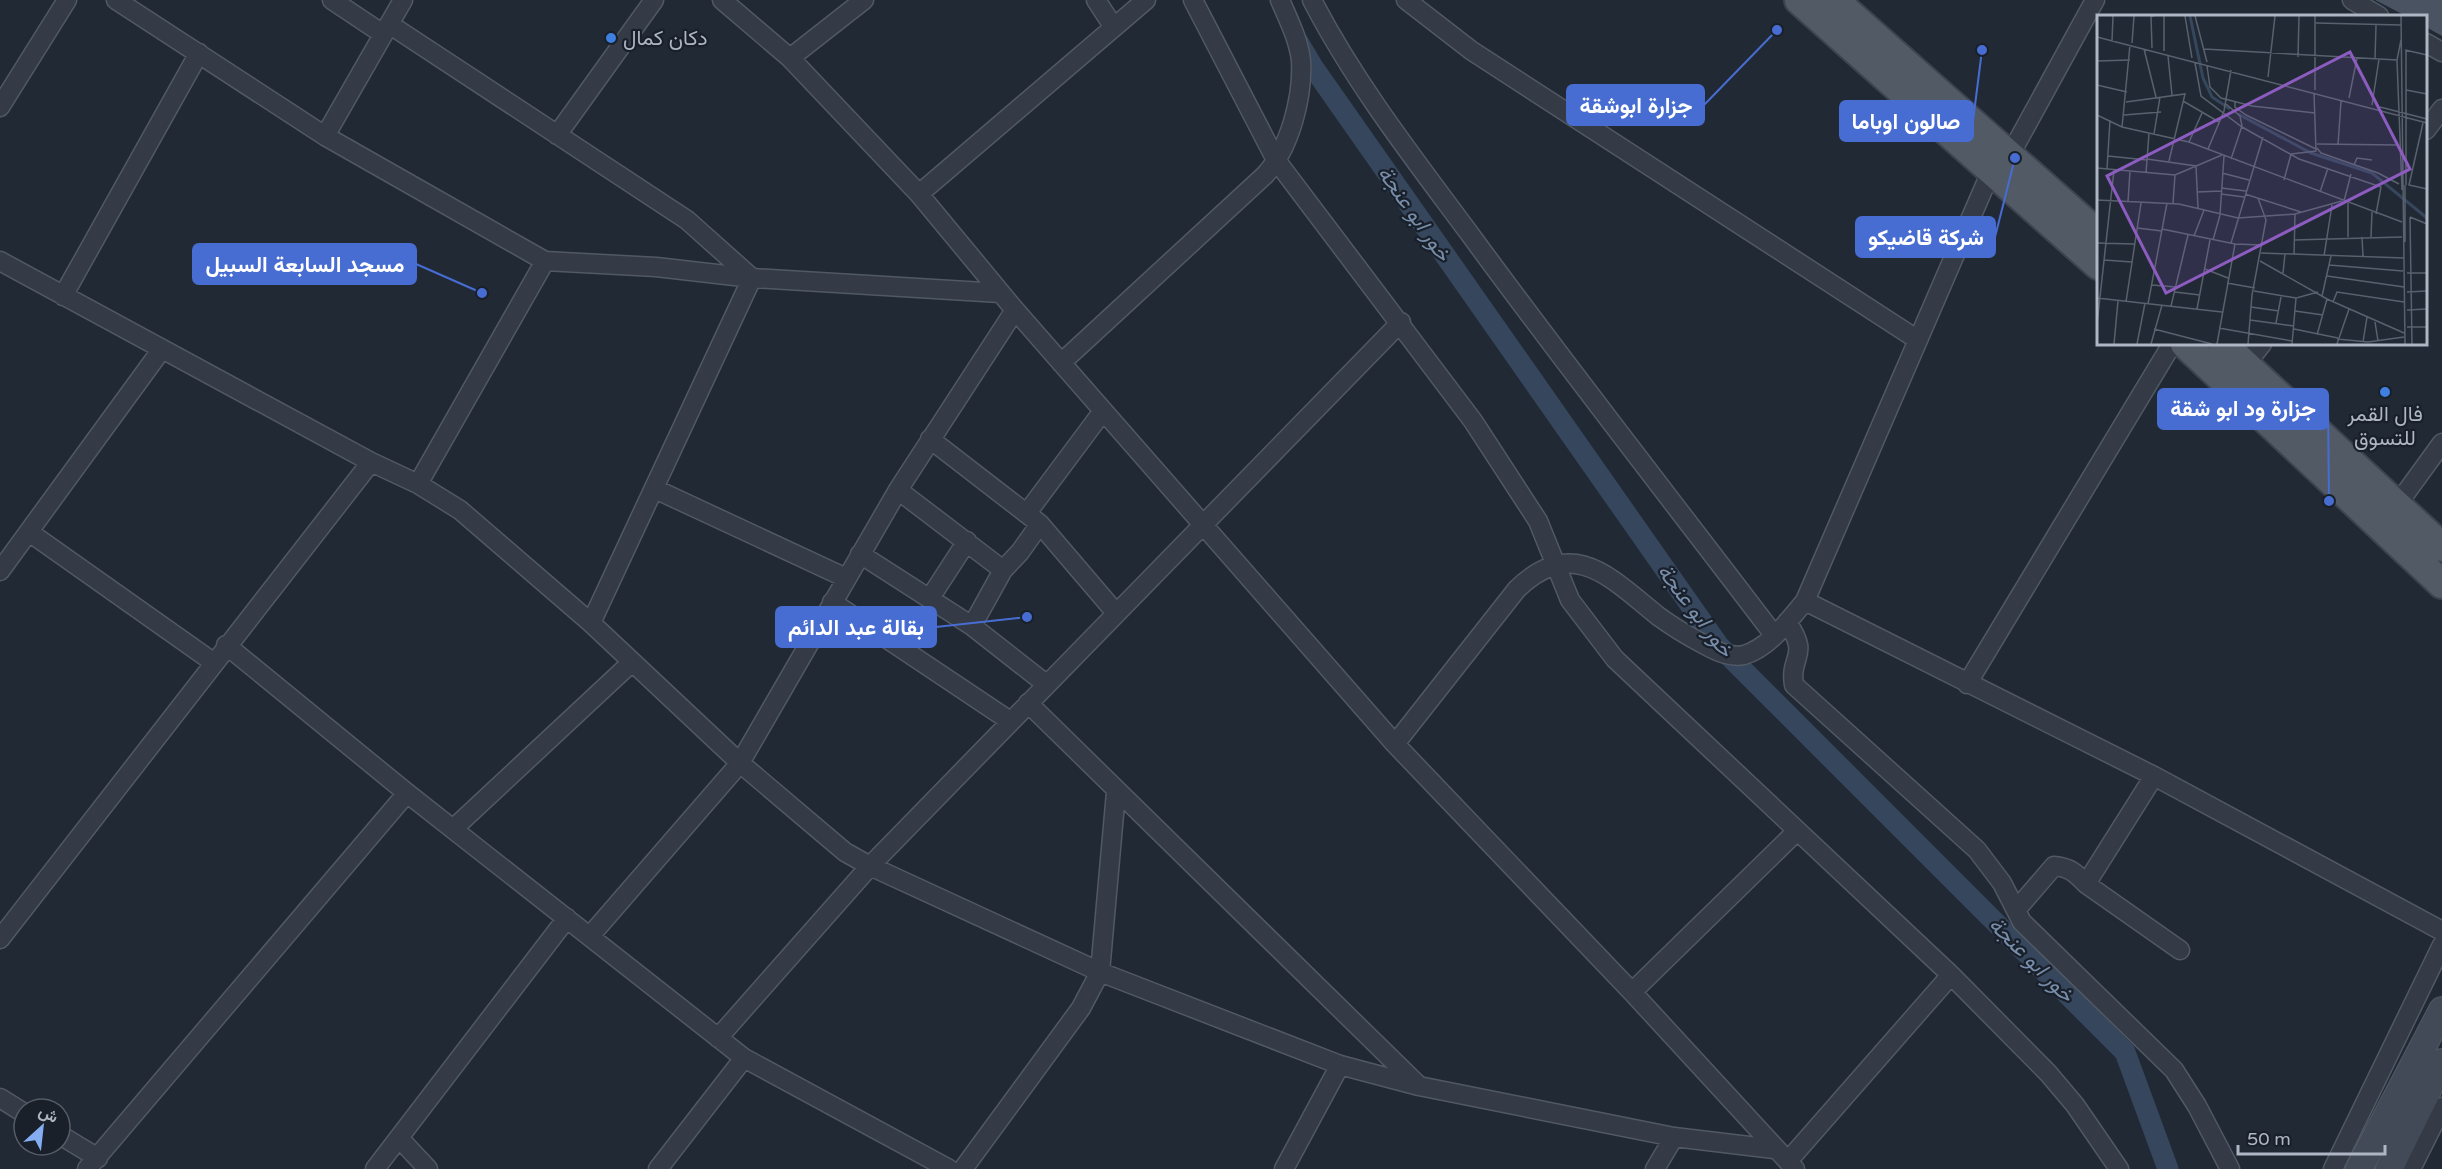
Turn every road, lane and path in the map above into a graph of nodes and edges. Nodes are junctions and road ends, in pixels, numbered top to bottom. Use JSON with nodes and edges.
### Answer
{"nodes":[{"id":1,"x":67,"y":0,"type":"edge"},
{"id":2,"x":116,"y":0,"type":"edge"},
{"id":3,"x":332,"y":0,"type":"edge"},
{"id":4,"x":403,"y":0,"type":"edge"},
{"id":5,"x":654,"y":0,"type":"edge"},
{"id":6,"x":722,"y":0,"type":"edge"},
{"id":7,"x":864,"y":0,"type":"edge"},
{"id":8,"x":1096,"y":0,"type":"edge"},
{"id":9,"x":1146,"y":0,"type":"edge"},
{"id":10,"x":1193,"y":0,"type":"edge"},
{"id":11,"x":1280,"y":0,"type":"edge"},
{"id":12,"x":1312,"y":0,"type":"edge"},
{"id":13,"x":1406,"y":0,"type":"edge"},
{"id":14,"x":1799,"y":0,"type":"edge"},
{"id":15,"x":1834,"y":0,"type":"edge"},
{"id":16,"x":2095,"y":0,"type":"edge"},
{"id":17,"x":2352,"y":0,"type":"edge"},
{"id":18,"x":2377,"y":15,"type":"edge"},
{"id":19,"x":1113,"y":26,"type":"junction"},
{"id":20,"x":386,"y":29,"type":"junction"},
{"id":21,"x":2427,"y":44,"type":"edge"},
{"id":22,"x":2442,"y":52,"type":"edge"},
{"id":23,"x":198,"y":54,"type":"junction"},
{"id":24,"x":790,"y":58,"type":"junction"},
{"id":25,"x":0,"y":107,"type":"edge"},
{"id":26,"x":2442,"y":109,"type":"edge"},
{"id":27,"x":2427,"y":129,"type":"edge"},
{"id":28,"x":557,"y":135,"type":"junction"},
{"id":29,"x":326,"y":136,"type":"junction"},
{"id":30,"x":1276,"y":160,"type":"junction"},
{"id":31,"x":2001,"y":162,"type":"junction"},
{"id":32,"x":919,"y":194,"type":"junction"},
{"id":33,"x":2083,"y":230,"type":"edge"},
{"id":34,"x":0,"y":261,"type":"edge"},
{"id":35,"x":545,"y":261,"type":"junction"},
{"id":36,"x":2097,"y":263,"type":"edge"},
{"id":37,"x":752,"y":278,"type":"junction"},
{"id":38,"x":1000,"y":293,"type":"junction"},
{"id":39,"x":63,"y":296,"type":"junction"},
{"id":40,"x":1015,"y":310,"type":"junction"},
{"id":41,"x":1401,"y":322,"type":"junction"},
{"id":42,"x":1918,"y":340,"type":"junction"},
{"id":43,"x":2171,"y":345,"type":"edge"},
{"id":44,"x":2186,"y":345,"type":"edge"},
{"id":45,"x":2226,"y":345,"type":"edge"},
{"id":46,"x":162,"y":350,"type":"junction"},
{"id":47,"x":2254,"y":354,"type":"edge"},
{"id":48,"x":1061,"y":363,"type":"junction"},
{"id":49,"x":1103,"y":411,"type":"junction"},
{"id":50,"x":930,"y":439,"type":"junction"},
{"id":51,"x":2442,"y":443,"type":"edge"},
{"id":52,"x":371,"y":462,"type":"junction"},
{"id":53,"x":418,"y":484,"type":"junction"},
{"id":54,"x":655,"y":489,"type":"junction"},
{"id":55,"x":898,"y":490,"type":"junction"},
{"id":56,"x":2397,"y":505,"type":"junction"},
{"id":57,"x":1033,"y":519,"type":"junction"},
{"id":58,"x":1202,"y":525,"type":"junction"},
{"id":59,"x":29,"y":532,"type":"junction"},
{"id":60,"x":967,"y":541,"type":"junction"},
{"id":61,"x":2442,"y":547,"type":"edge"},
{"id":62,"x":860,"y":554,"type":"junction"},
{"id":63,"x":1555,"y":564,"type":"junction"},
{"id":64,"x":1003,"y":570,"type":"junction"},
{"id":65,"x":0,"y":571,"type":"edge"},
{"id":66,"x":846,"y":578,"type":"junction"},
{"id":67,"x":2442,"y":584,"type":"edge"},
{"id":68,"x":930,"y":598,"type":"junction"},
{"id":69,"x":1805,"y":601,"type":"junction"},
{"id":70,"x":832,"y":602,"type":"junction"},
{"id":71,"x":1116,"y":613,"type":"junction"},
{"id":72,"x":591,"y":623,"type":"junction"},
{"id":73,"x":972,"y":626,"type":"junction"},
{"id":74,"x":1781,"y":628,"type":"junction"},
{"id":75,"x":226,"y":645,"type":"junction"},
{"id":76,"x":213,"y":662,"type":"junction"},
{"id":77,"x":631,"y":663,"type":"junction"},
{"id":78,"x":1046,"y":684,"type":"junction"},
{"id":79,"x":1967,"y":684,"type":"junction"},
{"id":80,"x":1028,"y":703,"type":"junction"},
{"id":81,"x":1010,"y":721,"type":"junction"},
{"id":82,"x":1395,"y":744,"type":"junction"},
{"id":83,"x":740,"y":764,"type":"junction"},
{"id":84,"x":2154,"y":776,"type":"junction"},
{"id":85,"x":1116,"y":792,"type":"junction"},
{"id":86,"x":407,"y":793,"type":"junction"},
{"id":87,"x":453,"y":829,"type":"junction"},
{"id":88,"x":1797,"y":831,"type":"junction"},
{"id":89,"x":870,"y":866,"type":"junction"},
{"id":90,"x":2086,"y":884,"type":"junction"},
{"id":91,"x":2016,"y":910,"type":"junction"},
{"id":92,"x":567,"y":918,"type":"junction"},
{"id":93,"x":2442,"y":931,"type":"edge"},
{"id":94,"x":590,"y":936,"type":"junction"},
{"id":95,"x":0,"y":939,"type":"edge"},
{"id":96,"x":2442,"y":945,"type":"edge"},
{"id":97,"x":2180,"y":950,"type":"dead end"},
{"id":98,"x":1100,"y":972,"type":"junction"},
{"id":99,"x":1950,"y":975,"type":"junction"},
{"id":100,"x":1632,"y":993,"type":"junction"},
{"id":101,"x":2442,"y":1010,"type":"edge"},
{"id":102,"x":718,"y":1038,"type":"junction"},
{"id":103,"x":744,"y":1058,"type":"junction"},
{"id":104,"x":2442,"y":1062,"type":"edge"},
{"id":105,"x":1340,"y":1065,"type":"junction"},
{"id":106,"x":1419,"y":1086,"type":"junction"},
{"id":107,"x":2442,"y":1107,"type":"edge"},
{"id":108,"x":1674,"y":1137,"type":"junction"},
{"id":109,"x":399,"y":1138,"type":"junction"},
{"id":110,"x":72,"y":1146,"type":"edge"},
{"id":111,"x":1786,"y":1160,"type":"edge"},
{"id":112,"x":92,"y":1163,"type":"edge"},
{"id":113,"x":375,"y":1169,"type":"edge"},
{"id":114,"x":428,"y":1169,"type":"edge"},
{"id":115,"x":658,"y":1169,"type":"edge"},
{"id":116,"x":949,"y":1169,"type":"edge"},
{"id":117,"x":963,"y":1169,"type":"edge"},
{"id":118,"x":1284,"y":1169,"type":"edge"},
{"id":119,"x":1654,"y":1169,"type":"edge"},
{"id":120,"x":2120,"y":1169,"type":"edge"},
{"id":121,"x":2229,"y":1169,"type":"edge"},
{"id":122,"x":2333,"y":1169,"type":"edge"},
{"id":123,"x":2359,"y":1169,"type":"edge"},
{"id":124,"x":2389,"y":1169,"type":"edge"},
{"id":125,"x":2411,"y":1169,"type":"edge"}],
"edges":[{"from":1,"to":25,"type":"street"},
{"from":2,"to":23,"type":"street"},
{"from":3,"to":20,"type":"street"},
{"from":4,"to":20,"type":"street"},
{"from":5,"to":28,"type":"street"},
{"from":6,"to":24,"type":"street"},
{"from":7,"to":24,"type":"street"},
{"from":8,"to":19,"type":"street"},
{"from":9,"to":19,"type":"street"},
{"from":10,"to":30,"type":"street"},
{"from":11,"to":30,"type":"street"},
{"from":12,"to":74,"type":"street"},
{"from":13,"to":42,"type":"street"},
{"from":14,"to":31,"type":"main road"},
{"from":15,"to":31,"type":"main road"},
{"from":16,"to":31,"type":"street"},
{"from":17,"to":18,"type":"street"},
{"from":19,"to":32,"type":"street"},
{"from":20,"to":28,"type":"street"},
{"from":20,"to":29,"type":"street"},
{"from":21,"to":22,"type":"street"},
{"from":23,"to":29,"type":"street"},
{"from":23,"to":39,"type":"street"},
{"from":24,"to":32,"type":"street"},
{"from":26,"to":27,"type":"street"},
{"from":28,"to":37,"type":"street"},
{"from":29,"to":35,"type":"street"},
{"from":30,"to":41,"type":"street"},
{"from":30,"to":48,"type":"street"},
{"from":31,"to":33,"type":"main road"},
{"from":31,"to":42,"type":"street"},
{"from":32,"to":38,"type":"street"},
{"from":33,"to":36,"type":"main road"},
{"from":34,"to":39,"type":"street"},
{"from":35,"to":37,"type":"street"},
{"from":35,"to":53,"type":"street"},
{"from":37,"to":38,"type":"street"},
{"from":37,"to":54,"type":"street"},
{"from":38,"to":40,"type":"street"},
{"from":39,"to":46,"type":"street"},
{"from":40,"to":48,"type":"street"},
{"from":40,"to":50,"type":"street"},
{"from":41,"to":58,"type":"street"},
{"from":41,"to":63,"type":"street"},
{"from":42,"to":69,"type":"street"},
{"from":43,"to":79,"type":"street"},
{"from":44,"to":67,"type":"main road"},
{"from":45,"to":47,"type":"main road"},
{"from":46,"to":52,"type":"street"},
{"from":46,"to":59,"type":"street"},
{"from":47,"to":56,"type":"main road"},
{"from":48,"to":49,"type":"street"},
{"from":49,"to":57,"type":"street"},
{"from":49,"to":58,"type":"street"},
{"from":50,"to":55,"type":"street"},
{"from":50,"to":57,"type":"street"},
{"from":51,"to":56,"type":"street"},
{"from":52,"to":53,"type":"street"},
{"from":52,"to":75,"type":"street"},
{"from":53,"to":72,"type":"street"},
{"from":54,"to":66,"type":"street"},
{"from":54,"to":72,"type":"street"},
{"from":55,"to":60,"type":"street"},
{"from":55,"to":62,"type":"street"},
{"from":56,"to":61,"type":"main road"},
{"from":57,"to":64,"type":"street"},
{"from":57,"to":71,"type":"street"},
{"from":58,"to":71,"type":"street"},
{"from":58,"to":82,"type":"street"},
{"from":59,"to":65,"type":"street"},
{"from":59,"to":76,"type":"street"},
{"from":60,"to":64,"type":"street"},
{"from":60,"to":68,"type":"street"},
{"from":62,"to":66,"type":"street"},
{"from":62,"to":68,"type":"street"},
{"from":63,"to":74,"type":"street"},
{"from":63,"to":82,"type":"street"},
{"from":63,"to":88,"type":"street"},
{"from":64,"to":73,"type":"street"},
{"from":66,"to":70,"type":"street"},
{"from":68,"to":73,"type":"street"},
{"from":69,"to":74,"type":"street"},
{"from":69,"to":79,"type":"street"},
{"from":70,"to":81,"type":"street"},
{"from":70,"to":83,"type":"street"},
{"from":71,"to":78,"type":"street"},
{"from":72,"to":77,"type":"street"},
{"from":73,"to":78,"type":"street"},
{"from":74,"to":91,"type":"street"},
{"from":75,"to":76,"type":"street"},
{"from":75,"to":86,"type":"street"},
{"from":76,"to":95,"type":"street"},
{"from":77,"to":83,"type":"street"},
{"from":77,"to":87,"type":"street"},
{"from":78,"to":80,"type":"street"},
{"from":79,"to":84,"type":"street"},
{"from":80,"to":81,"type":"street"},
{"from":80,"to":85,"type":"street"},
{"from":81,"to":89,"type":"street"},
{"from":82,"to":100,"type":"street"},
{"from":83,"to":89,"type":"street"},
{"from":83,"to":94,"type":"street"},
{"from":84,"to":90,"type":"street"},
{"from":84,"to":93,"type":"street"},
{"from":85,"to":98,"type":"street"},
{"from":85,"to":106,"type":"street"},
{"from":86,"to":87,"type":"street"},
{"from":86,"to":112,"type":"street"},
{"from":87,"to":92,"type":"street"},
{"from":88,"to":99,"type":"street"},
{"from":88,"to":100,"type":"street"},
{"from":89,"to":98,"type":"street"},
{"from":89,"to":102,"type":"street"},
{"from":90,"to":91,"type":"street"},
{"from":90,"to":97,"type":"street"},
{"from":91,"to":121,"type":"street"},
{"from":92,"to":94,"type":"street"},
{"from":92,"to":109,"type":"street"},
{"from":94,"to":102,"type":"street"},
{"from":96,"to":122,"type":"street"},
{"from":98,"to":105,"type":"street"},
{"from":98,"to":117,"type":"street"},
{"from":99,"to":111,"type":"street"},
{"from":99,"to":120,"type":"street"},
{"from":100,"to":111,"type":"street"},
{"from":101,"to":123,"type":"main road"},
{"from":102,"to":103,"type":"street"},
{"from":103,"to":115,"type":"street"},
{"from":103,"to":116,"type":"street"},
{"from":104,"to":124,"type":"main road"},
{"from":105,"to":106,"type":"street"},
{"from":105,"to":118,"type":"street"},
{"from":106,"to":108,"type":"street"},
{"from":107,"to":125,"type":"street"},
{"from":108,"to":111,"type":"street"},
{"from":108,"to":119,"type":"street"},
{"from":109,"to":113,"type":"street"},
{"from":109,"to":114,"type":"street"},
{"from":110,"to":112,"type":"street"}]}
